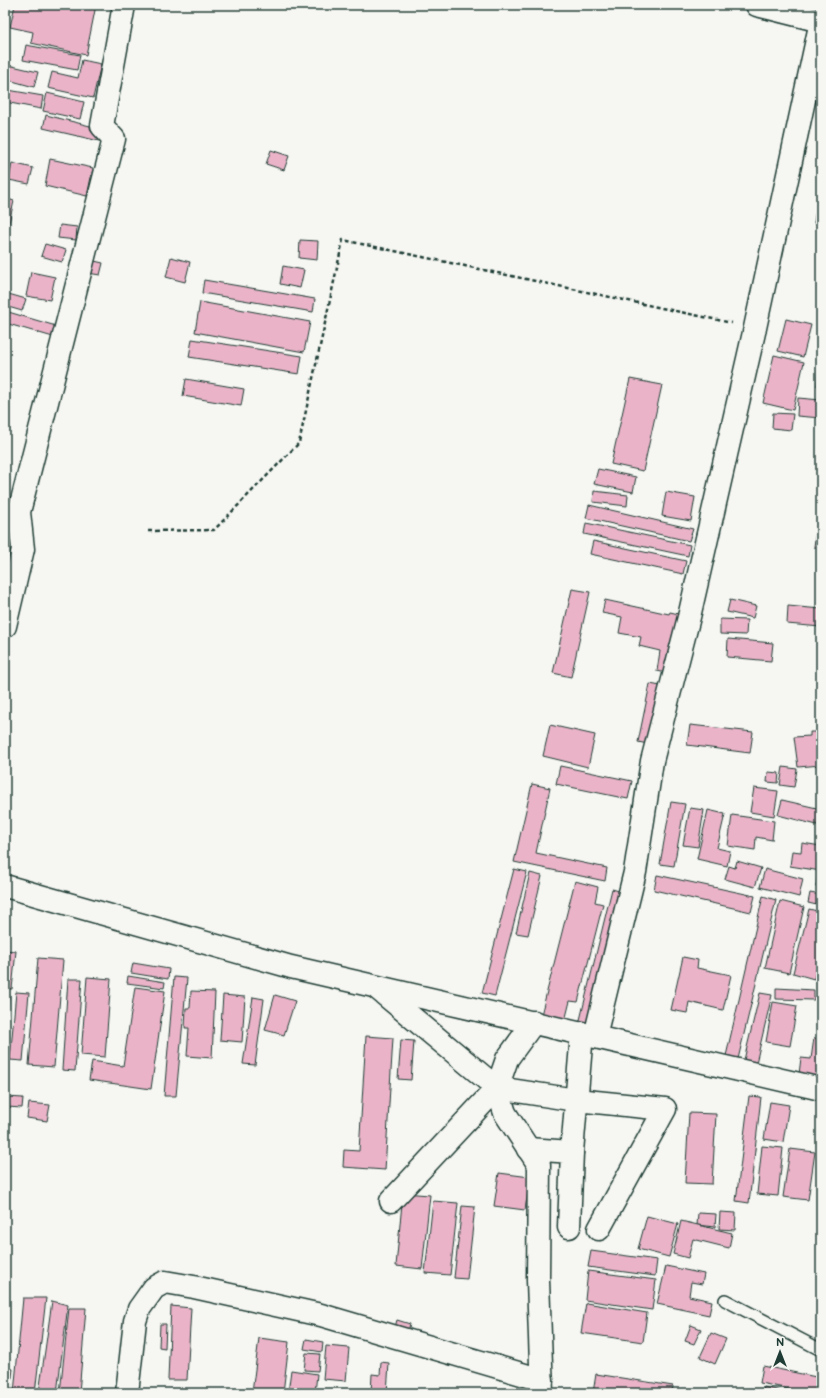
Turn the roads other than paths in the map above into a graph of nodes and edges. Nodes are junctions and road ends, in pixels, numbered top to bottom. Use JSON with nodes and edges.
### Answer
{"nodes":[{"id":1,"x":124,"y":5,"type":"edge"},
{"id":2,"x":757,"y":5,"type":"edge"},
{"id":3,"x":821,"y":21,"type":"edge"},
{"id":4,"x":5,"y":626,"type":"edge"},
{"id":5,"x":5,"y":886,"type":"edge"},
{"id":6,"x":374,"y":986,"type":"junction"},
{"id":7,"x":534,"y":1022,"type":"junction"},
{"id":8,"x":588,"y":1035,"type":"junction"},
{"id":9,"x":497,"y":1088,"type":"junction"},
{"id":10,"x":821,"y":1089,"type":"edge"},
{"id":11,"x":576,"y":1100,"type":"junction"},
{"id":12,"x":528,"y":1149,"type":"junction"},
{"id":13,"x":572,"y":1152,"type":"junction"},
{"id":14,"x":392,"y":1201,"type":"dead end"},
{"id":15,"x":570,"y":1226,"type":"dead end"},
{"id":16,"x":599,"y":1229,"type":"dead end"},
{"id":17,"x":725,"y":1300,"type":"dead end"},
{"id":18,"x":821,"y":1350,"type":"edge"},
{"id":19,"x":542,"y":1386,"type":"edge"},
{"id":20,"x":127,"y":1393,"type":"edge"}],
"edges":[{"from":1,"to":4,"type":"street"},
{"from":2,"to":3,"type":"street"},
{"from":3,"to":8,"type":"street"},
{"from":5,"to":6,"type":"street"},
{"from":6,"to":7,"type":"street"},
{"from":6,"to":9,"type":"street"},
{"from":7,"to":8,"type":"street"},
{"from":7,"to":9,"type":"street"},
{"from":8,"to":10,"type":"street"},
{"from":8,"to":11,"type":"street"},
{"from":9,"to":11,"type":"street"},
{"from":9,"to":12,"type":"street"},
{"from":9,"to":14,"type":"street"},
{"from":11,"to":13,"type":"street"},
{"from":11,"to":16,"type":"street"},
{"from":12,"to":13,"type":"street"},
{"from":12,"to":19,"type":"street"},
{"from":13,"to":15,"type":"street"},
{"from":17,"to":18,"type":"lane"},
{"from":19,"to":20,"type":"street"}]}
